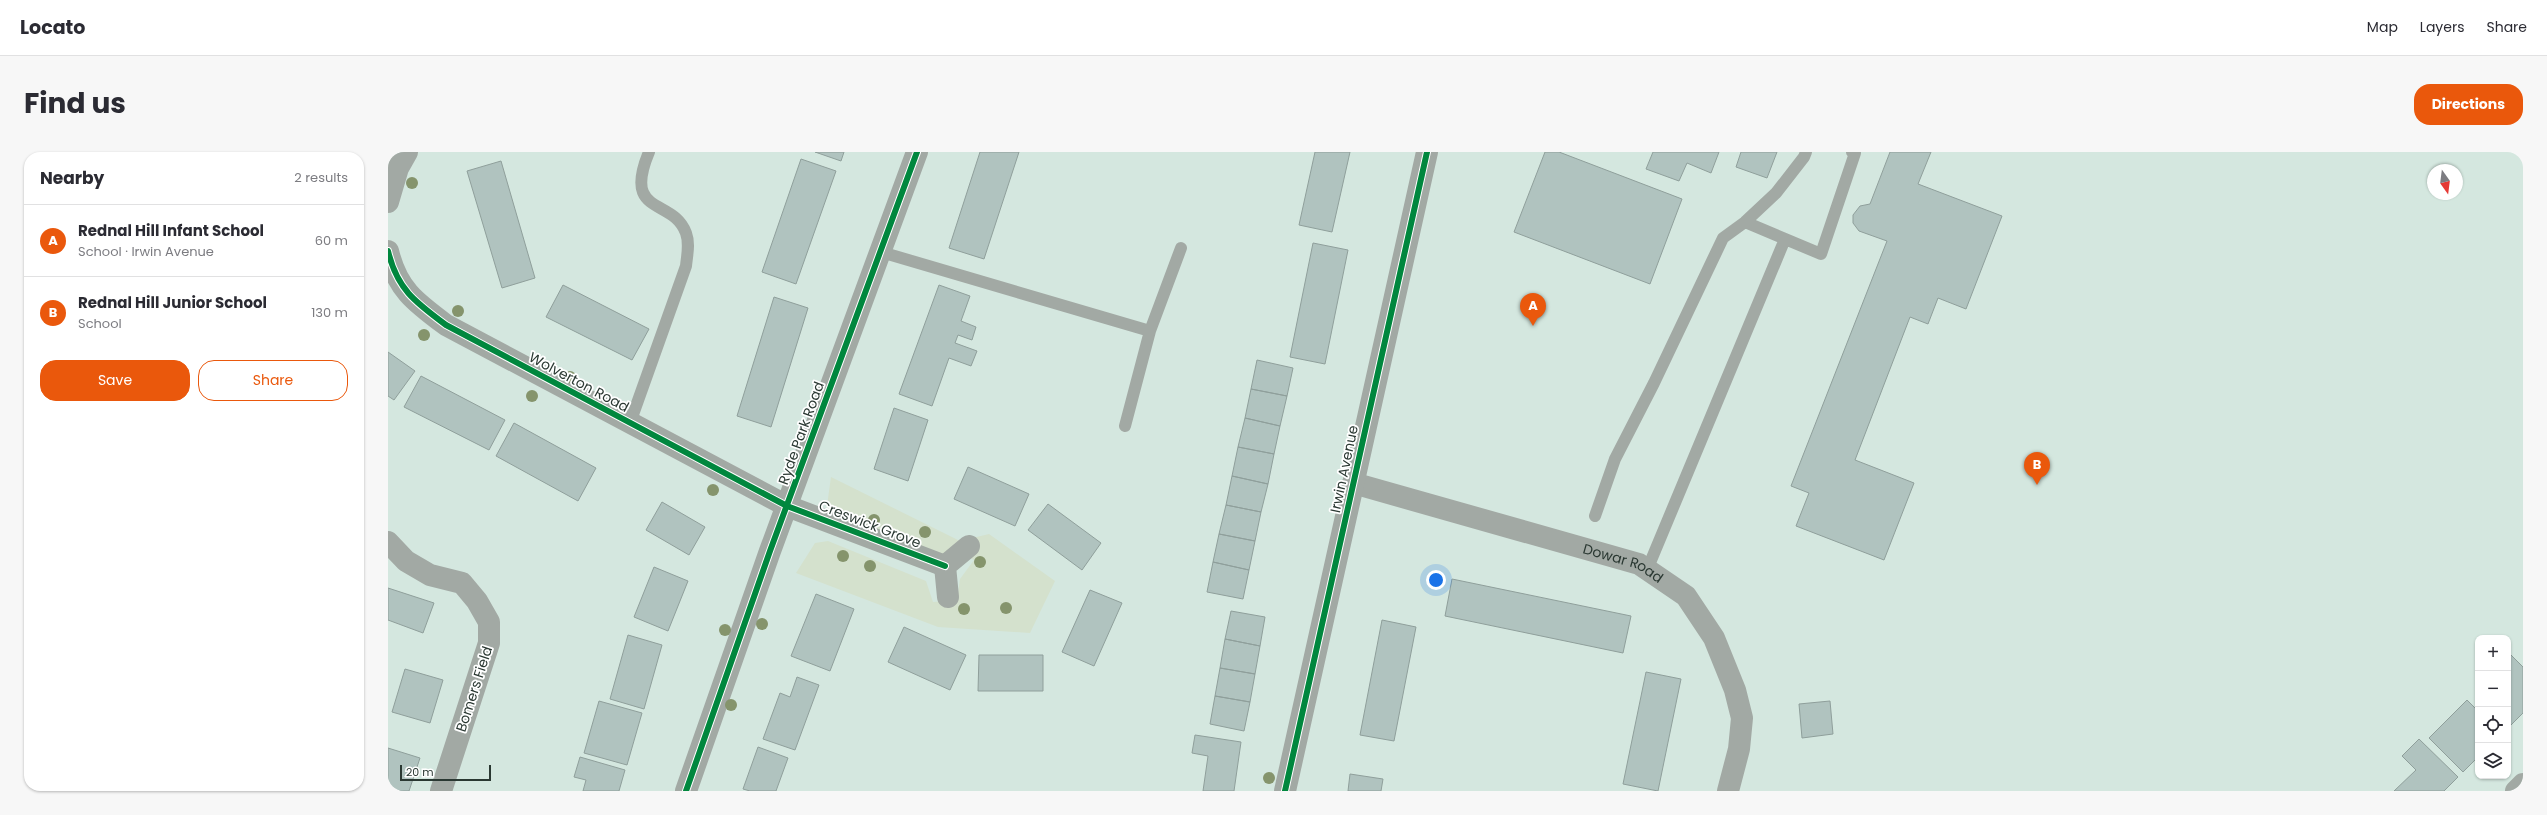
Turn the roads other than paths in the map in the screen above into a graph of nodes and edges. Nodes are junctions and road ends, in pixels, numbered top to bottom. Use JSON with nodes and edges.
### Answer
{"nodes":[{"id":1,"x":407,"y":152,"type":"edge"},
{"id":2,"x":649,"y":152,"type":"edge"},
{"id":3,"x":917,"y":152,"type":"edge"},
{"id":4,"x":1427,"y":152,"type":"edge"},
{"id":5,"x":1806,"y":152,"type":"edge"},
{"id":6,"x":1852,"y":152,"type":"edge"},
{"id":7,"x":388,"y":202,"type":"edge"},
{"id":8,"x":1745,"y":222,"type":"junction"},
{"id":9,"x":1785,"y":239,"type":"junction"},
{"id":10,"x":1181,"y":248,"type":"dead end"},
{"id":11,"x":388,"y":251,"type":"edge"},
{"id":12,"x":881,"y":252,"type":"junction"},
{"id":13,"x":1150,"y":331,"type":"junction"},
{"id":14,"x":630,"y":423,"type":"junction"},
{"id":15,"x":1125,"y":426,"type":"dead end"},
{"id":16,"x":1353,"y":483,"type":"junction"},
{"id":17,"x":787,"y":506,"type":"junction"},
{"id":18,"x":1595,"y":516,"type":"dead end"},
{"id":19,"x":388,"y":542,"type":"edge"},
{"id":20,"x":969,"y":546,"type":"dead end"},
{"id":21,"x":945,"y":566,"type":"junction"},
{"id":22,"x":1647,"y":570,"type":"junction"},
{"id":23,"x":948,"y":597,"type":"dead end"},
{"id":24,"x":2523,"y":784,"type":"edge"},
{"id":25,"x":441,"y":791,"type":"edge"},
{"id":26,"x":686,"y":791,"type":"edge"},
{"id":27,"x":1285,"y":791,"type":"edge"},
{"id":28,"x":1728,"y":791,"type":"edge"},
{"id":29,"x":2516,"y":791,"type":"edge"}],
"edges":[{"from":1,"to":7,"type":"street"},
{"from":2,"to":14,"type":"lane"},
{"from":3,"to":12,"type":"street","name":"Ryde Park Road"},
{"from":4,"to":16,"type":"street","name":"Irwin Avenue"},
{"from":5,"to":8,"type":"lane"},
{"from":6,"to":9,"type":"lane"},
{"from":8,"to":9,"type":"lane"},
{"from":8,"to":18,"type":"lane"},
{"from":9,"to":22,"type":"lane"},
{"from":10,"to":13,"type":"lane"},
{"from":11,"to":14,"type":"street","name":"Wolverton Road"},
{"from":12,"to":13,"type":"lane"},
{"from":12,"to":17,"type":"street","name":"Ryde Park Road"},
{"from":13,"to":15,"type":"lane"},
{"from":14,"to":17,"type":"street","name":"Wolverton Road"},
{"from":16,"to":22,"type":"street","name":"Dowar Road"},
{"from":16,"to":27,"type":"street","name":"Irwin Avenue"},
{"from":17,"to":21,"type":"street","name":"Creswick Grove"},
{"from":17,"to":26,"type":"street","name":"Ryde Park Road"},
{"from":19,"to":25,"type":"street","name":"Bomers Field"},
{"from":20,"to":21,"type":"street"},
{"from":21,"to":23,"type":"street"},
{"from":22,"to":28,"type":"street","name":"Dowar Road"},
{"from":24,"to":29,"type":"street"}]}
